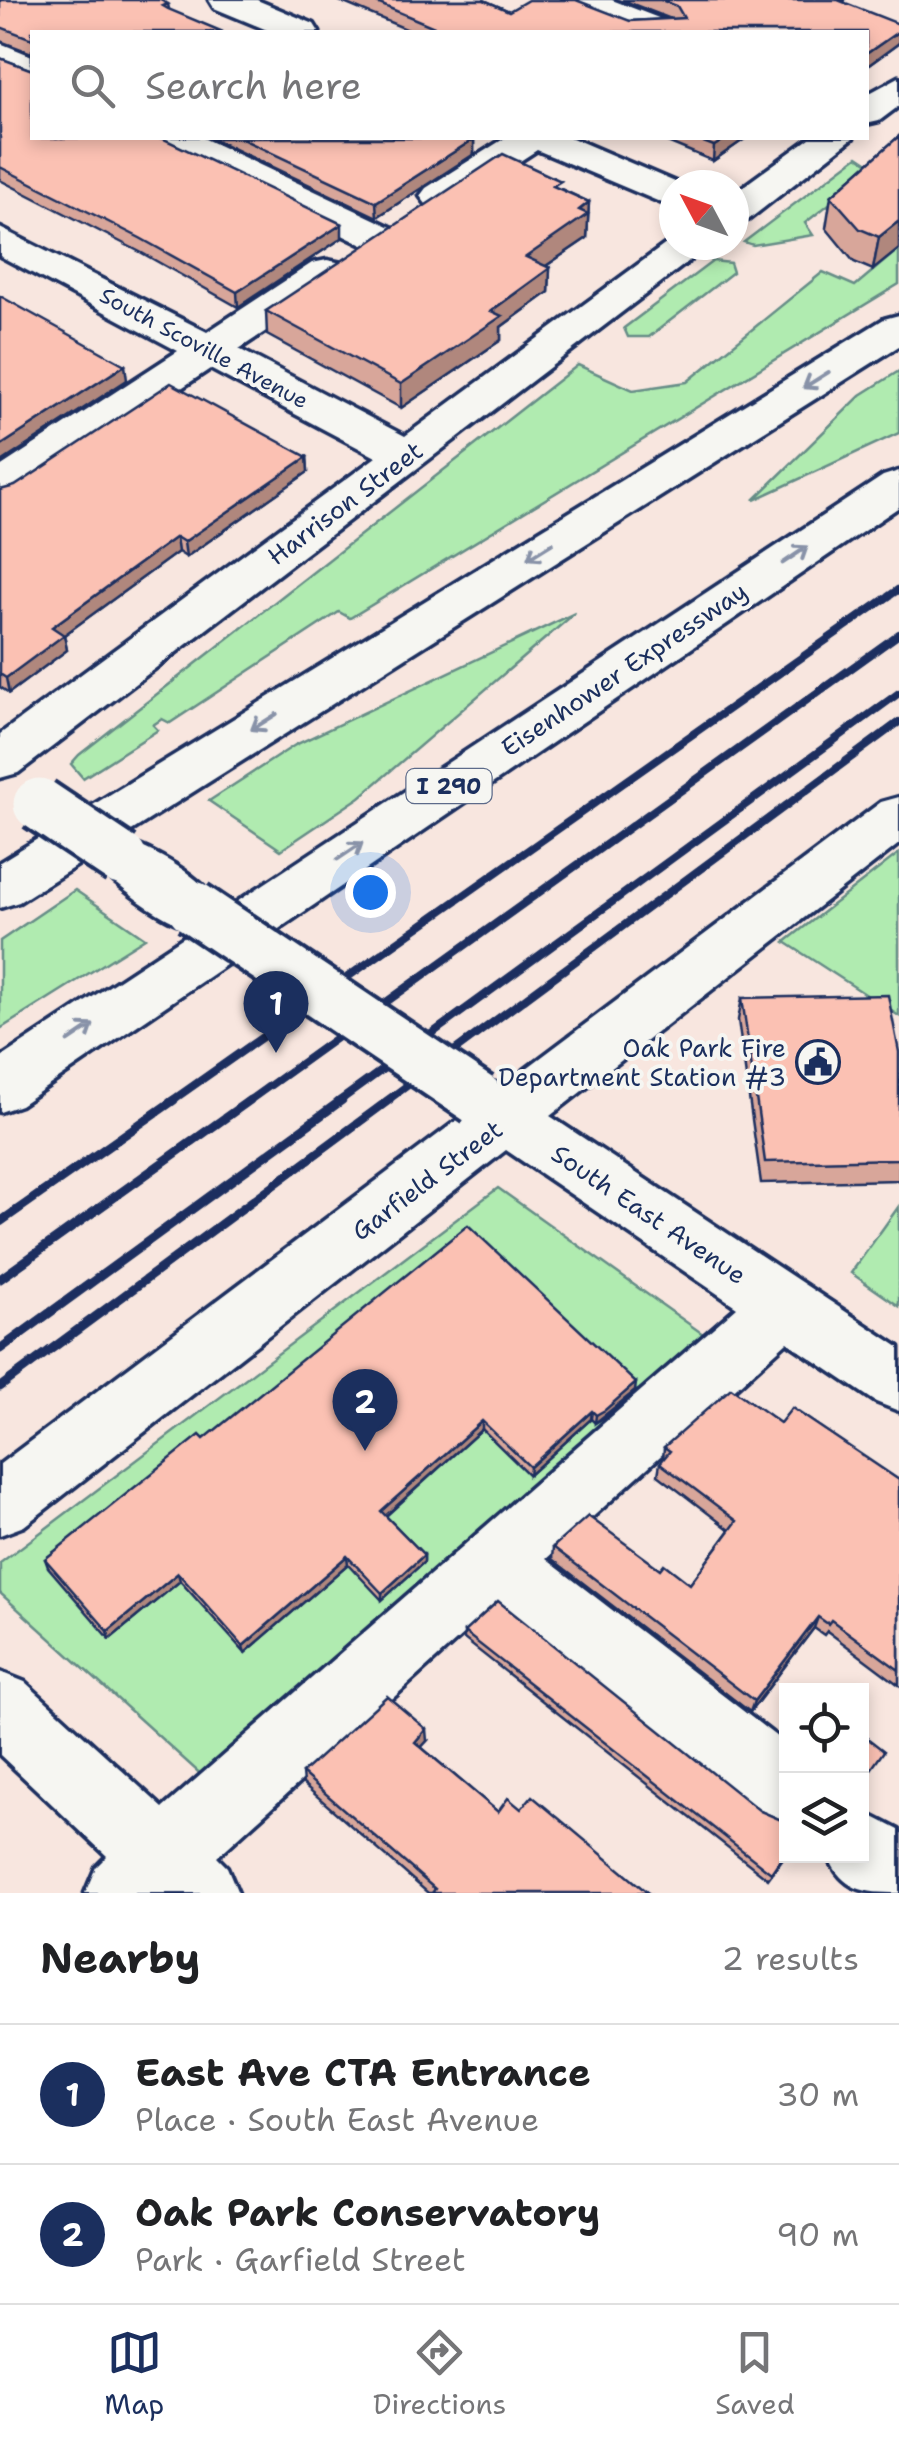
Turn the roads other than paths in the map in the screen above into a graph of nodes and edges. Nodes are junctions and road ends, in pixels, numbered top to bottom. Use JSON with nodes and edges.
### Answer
{"nodes":[{"id":1,"x":227,"y":0,"type":"edge"},
{"id":2,"x":580,"y":0,"type":"edge"},
{"id":3,"x":296,"y":30,"type":"edge"},
{"id":4,"x":656,"y":30,"type":"edge"},
{"id":5,"x":0,"y":54,"type":"edge"},
{"id":6,"x":30,"y":69,"type":"edge"},
{"id":7,"x":899,"y":88,"type":"edge"},
{"id":8,"x":869,"y":111,"type":"edge"},
{"id":9,"x":177,"y":140,"type":"edge"},
{"id":10,"x":527,"y":140,"type":"edge"},
{"id":11,"x":546,"y":140,"type":"edge"},
{"id":12,"x":831,"y":140,"type":"edge"},
{"id":13,"x":659,"y":189,"type":"edge"},
{"id":14,"x":749,"y":201,"type":"edge"},
{"id":15,"x":380,"y":237,"type":"junction"},
{"id":16,"x":0,"y":240,"type":"edge"},
{"id":17,"x":670,"y":260,"type":"edge"},
{"id":18,"x":899,"y":328,"type":"edge"},
{"id":19,"x":208,"y":350,"type":"junction"},
{"id":20,"x":408,"y":456,"type":"junction"},
{"id":21,"x":4,"y":481,"type":"edge"},
{"id":22,"x":899,"y":486,"type":"edge"},
{"id":23,"x":0,"y":760,"type":"edge"},
{"id":24,"x":19,"y":791,"type":"edge"},
{"id":25,"x":899,"y":816,"type":"edge"},
{"id":26,"x":0,"y":888,"type":"edge"},
{"id":27,"x":0,"y":1088,"type":"edge"},
{"id":28,"x":493,"y":1109,"type":"junction"},
{"id":29,"x":784,"y":1305,"type":"junction"},
{"id":30,"x":899,"y":1382,"type":"edge"},
{"id":31,"x":0,"y":1504,"type":"edge"},
{"id":32,"x":495,"y":1561,"type":"junction"},
{"id":33,"x":0,"y":1707,"type":"edge"},
{"id":34,"x":779,"y":1784,"type":"edge"},
{"id":35,"x":869,"y":1853,"type":"edge"},
{"id":36,"x":899,"y":1877,"type":"edge"},
{"id":37,"x":162,"y":1881,"type":"edge"}],
"edges":[{"from":1,"to":3,"type":"main road"},
{"from":2,"to":4,"type":"main road"},
{"from":5,"to":6,"type":"main road"},
{"from":7,"to":8,"type":"main road"},
{"from":9,"to":15,"type":"main road"},
{"from":10,"to":15,"type":"main road"},
{"from":11,"to":13,"type":"main road"},
{"from":12,"to":14,"type":"main road"},
{"from":15,"to":19,"type":"main road"},
{"from":16,"to":19,"type":"main road","name":"South Scoville Avenue"},
{"from":17,"to":20,"type":"main road","name":"Harrison Street"},
{"from":18,"to":26,"type":"main road","one_way":true},
{"from":19,"to":20,"type":"main road","name":"South Scoville Avenue"},
{"from":19,"to":21,"type":"main road"},
{"from":20,"to":23,"type":"main road","name":"Harrison Street"},
{"from":27,"to":22,"type":"main road","name":"Eisenhower Expressway","number":"I 290","one_way":true},
{"from":24,"to":28,"type":"main road","name":"South East Avenue","bridge":true},
{"from":25,"to":28,"type":"main road","name":"Garfield Street"},
{"from":28,"to":29,"type":"main road","name":"South East Avenue"},
{"from":28,"to":31,"type":"main road","name":"Garfield Street"},
{"from":29,"to":30,"type":"main road","name":"South East Avenue"},
{"from":29,"to":32,"type":"main road"},
{"from":32,"to":34,"type":"main road"},
{"from":32,"to":37,"type":"main road"},
{"from":33,"to":37,"type":"main road"},
{"from":35,"to":36,"type":"main road"}]}
